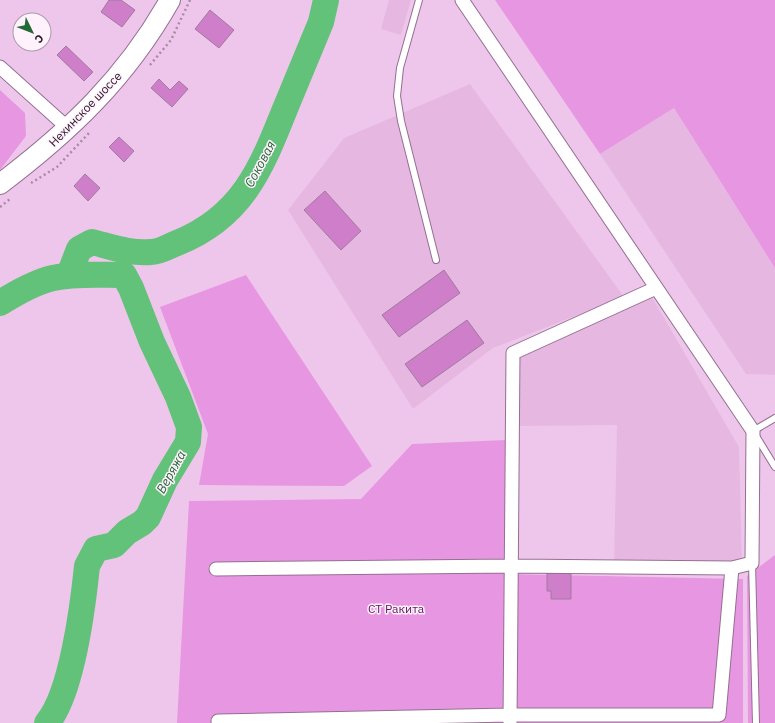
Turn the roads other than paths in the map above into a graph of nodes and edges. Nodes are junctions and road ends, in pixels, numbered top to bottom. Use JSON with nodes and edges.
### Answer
{"nodes":[{"id":1,"x":170,"y":0,"type":"edge"},
{"id":2,"x":419,"y":0,"type":"edge"},
{"id":3,"x":462,"y":0,"type":"edge"},
{"id":4,"x":0,"y":67,"type":"edge"},
{"id":5,"x":68,"y":129,"type":"junction"},
{"id":6,"x":0,"y":184,"type":"edge"},
{"id":7,"x":436,"y":260,"type":"dead end"},
{"id":8,"x":656,"y":288,"type":"junction"},
{"id":9,"x":775,"y":418,"type":"edge"},
{"id":10,"x":753,"y":431,"type":"junction"},
{"id":11,"x":775,"y":467,"type":"edge"},
{"id":12,"x":752,"y":563,"type":"junction"},
{"id":13,"x":512,"y":566,"type":"junction"},
{"id":14,"x":216,"y":568,"type":"dead end"},
{"id":15,"x":732,"y":568,"type":"junction"},
{"id":16,"x":510,"y":719,"type":"edge"},
{"id":17,"x":218,"y":721,"type":"dead end"},
{"id":18,"x":756,"y":723,"type":"edge"}],
"edges":[{"from":1,"to":5,"type":"main road","name":"Нехинское шоссе"},
{"from":2,"to":7,"type":"lane"},
{"from":3,"to":8,"type":"street"},
{"from":4,"to":5,"type":"street"},
{"from":5,"to":6,"type":"main road","name":"Нехинское шоссе"},
{"from":8,"to":10,"type":"street"},
{"from":8,"to":13,"type":"street"},
{"from":9,"to":10,"type":"lane"},
{"from":10,"to":11,"type":"lane"},
{"from":10,"to":12,"type":"street"},
{"from":12,"to":15,"type":"street"},
{"from":12,"to":18,"type":"lane"},
{"from":13,"to":14,"type":"street"},
{"from":13,"to":15,"type":"street"},
{"from":13,"to":16,"type":"street"},
{"from":15,"to":16,"type":"street"},
{"from":16,"to":17,"type":"street"}]}
